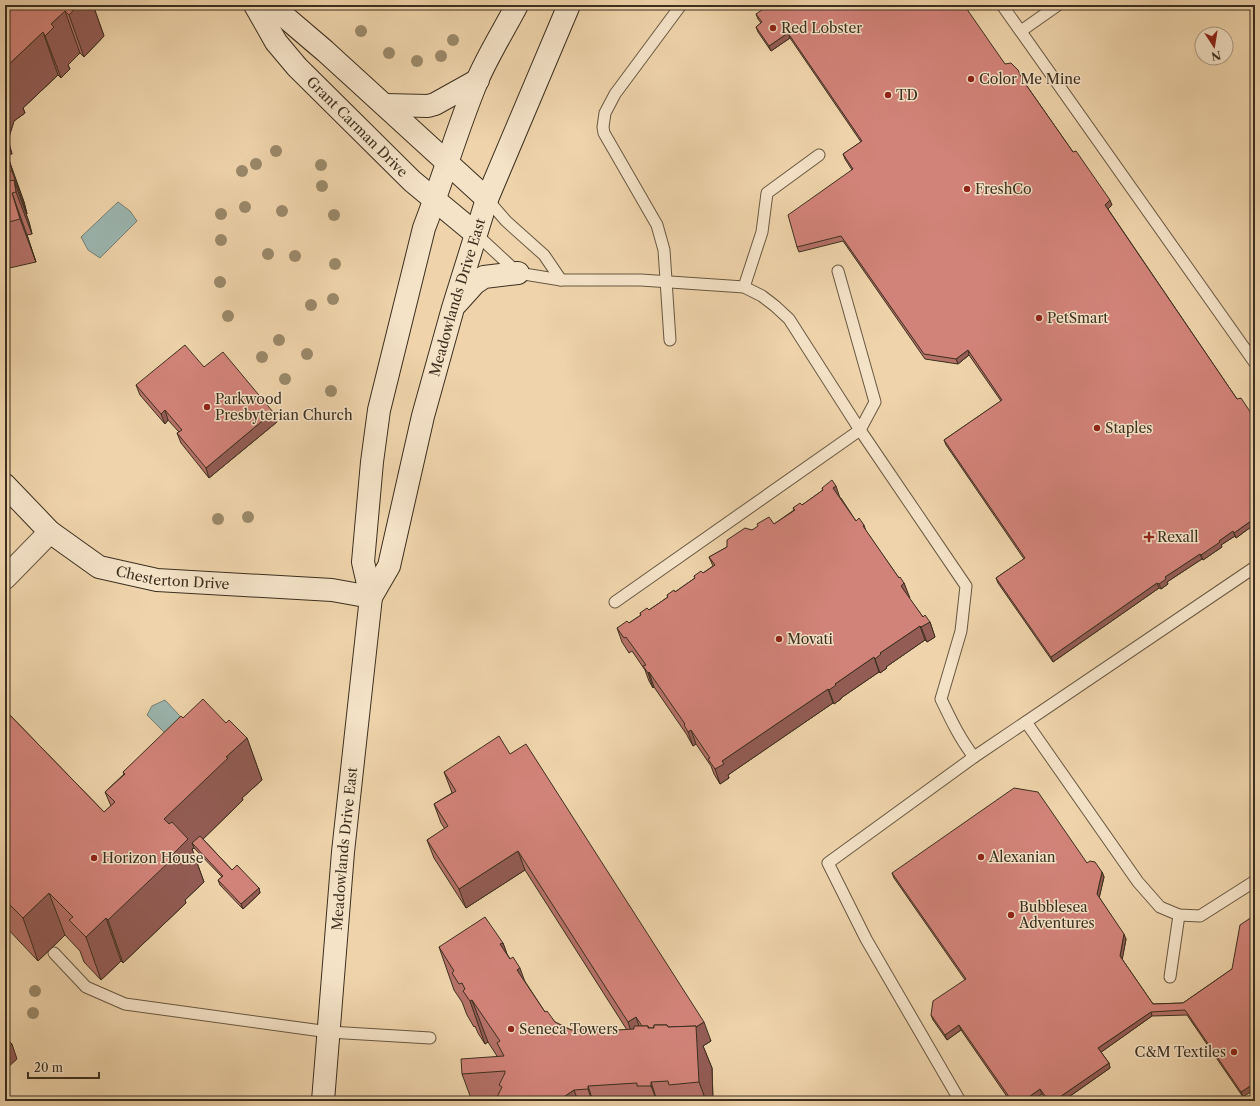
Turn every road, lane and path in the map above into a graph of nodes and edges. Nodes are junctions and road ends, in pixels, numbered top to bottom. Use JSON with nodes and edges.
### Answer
{"nodes":[{"id":1,"x":255,"y":5,"type":"edge"},
{"id":2,"x":271,"y":5,"type":"edge"},
{"id":3,"x":517,"y":5,"type":"edge"},
{"id":4,"x":569,"y":5,"type":"edge"},
{"id":5,"x":681,"y":5,"type":"edge"},
{"id":6,"x":1002,"y":5,"type":"edge"},
{"id":7,"x":1058,"y":5,"type":"edge"},
{"id":8,"x":1020,"y":31,"type":"junction"},
{"id":9,"x":478,"y":80,"type":"junction"},
{"id":10,"x":385,"y":105,"type":"junction"},
{"id":11,"x":819,"y":155,"type":"dead end"},
{"id":12,"x":447,"y":161,"type":"junction"},
{"id":13,"x":487,"y":198,"type":"junction"},
{"id":14,"x":434,"y":200,"type":"junction"},
{"id":15,"x":476,"y":234,"type":"junction"},
{"id":16,"x":838,"y":271,"type":"dead end"},
{"id":17,"x":518,"y":272,"type":"junction"},
{"id":18,"x":561,"y":280,"type":"junction"},
{"id":19,"x":666,"y":283,"type":"junction"},
{"id":20,"x":744,"y":288,"type":"junction"},
{"id":21,"x":452,"y":308,"type":"junction"},
{"id":22,"x":670,"y":340,"type":"dead end"},
{"id":23,"x":1255,"y":363,"type":"edge"},
{"id":24,"x":860,"y":430,"type":"junction"},
{"id":25,"x":5,"y":485,"type":"edge"},
{"id":26,"x":50,"y":532,"type":"junction"},
{"id":27,"x":1255,"y":567,"type":"edge"},
{"id":28,"x":5,"y":578,"type":"edge"},
{"id":29,"x":371,"y":597,"type":"junction"},
{"id":30,"x":615,"y":602,"type":"dead end"},
{"id":31,"x":1026,"y":722,"type":"junction"},
{"id":32,"x":974,"y":757,"type":"junction"},
{"id":33,"x":1255,"y":881,"type":"edge"},
{"id":34,"x":1179,"y":915,"type":"junction"},
{"id":35,"x":54,"y":953,"type":"dead end"},
{"id":36,"x":1170,"y":977,"type":"dead end"},
{"id":37,"x":329,"y":1032,"type":"junction"},
{"id":38,"x":430,"y":1038,"type":"dead end"},
{"id":39,"x":323,"y":1101,"type":"edge"},
{"id":40,"x":960,"y":1101,"type":"edge"}],
"edges":[{"from":1,"to":14,"type":"main road","name":"Grant Carman Drive"},
{"from":2,"to":10,"type":"main road"},
{"from":3,"to":9,"type":"main road","name":"Meadowlands Drive East"},
{"from":4,"to":13,"type":"main road","name":"Meadowlands Drive East"},
{"from":5,"to":19,"type":"lane"},
{"from":6,"to":8,"type":"lane"},
{"from":7,"to":8,"type":"lane"},
{"from":8,"to":23,"type":"lane"},
{"from":9,"to":10,"type":"main road"},
{"from":9,"to":12,"type":"main road","name":"Meadowlands Drive East"},
{"from":10,"to":12,"type":"main road"},
{"from":11,"to":20,"type":"lane"},
{"from":12,"to":13,"type":"main road"},
{"from":12,"to":14,"type":"main road","name":"Meadowlands Drive East"},
{"from":13,"to":15,"type":"main road","name":"Meadowlands Drive East"},
{"from":13,"to":18,"type":"lane"},
{"from":14,"to":15,"type":"main road","name":"Grant Carman Drive"},
{"from":14,"to":29,"type":"main road","name":"Meadowlands Drive East"},
{"from":15,"to":17,"type":"lane"},
{"from":15,"to":21,"type":"main road","name":"Meadowlands Drive East"},
{"from":16,"to":24,"type":"lane"},
{"from":17,"to":18,"type":"lane"},
{"from":17,"to":21,"type":"main road"},
{"from":18,"to":19,"type":"lane"},
{"from":19,"to":20,"type":"lane"},
{"from":19,"to":22,"type":"lane"},
{"from":20,"to":24,"type":"lane"},
{"from":21,"to":29,"type":"main road","name":"Meadowlands Drive East"},
{"from":24,"to":30,"type":"lane"},
{"from":24,"to":32,"type":"lane"},
{"from":25,"to":26,"type":"main road","name":"Chesterton Drive"},
{"from":26,"to":28,"type":"main road"},
{"from":26,"to":29,"type":"main road","name":"Chesterton Drive"},
{"from":27,"to":31,"type":"lane"},
{"from":29,"to":37,"type":"main road","name":"Meadowlands Drive East"},
{"from":31,"to":32,"type":"lane"},
{"from":31,"to":34,"type":"lane"},
{"from":32,"to":40,"type":"lane"},
{"from":33,"to":34,"type":"lane"},
{"from":34,"to":36,"type":"lane"},
{"from":35,"to":37,"type":"lane"},
{"from":37,"to":38,"type":"lane"},
{"from":37,"to":39,"type":"main road","name":"Meadowlands Drive East"}]}
